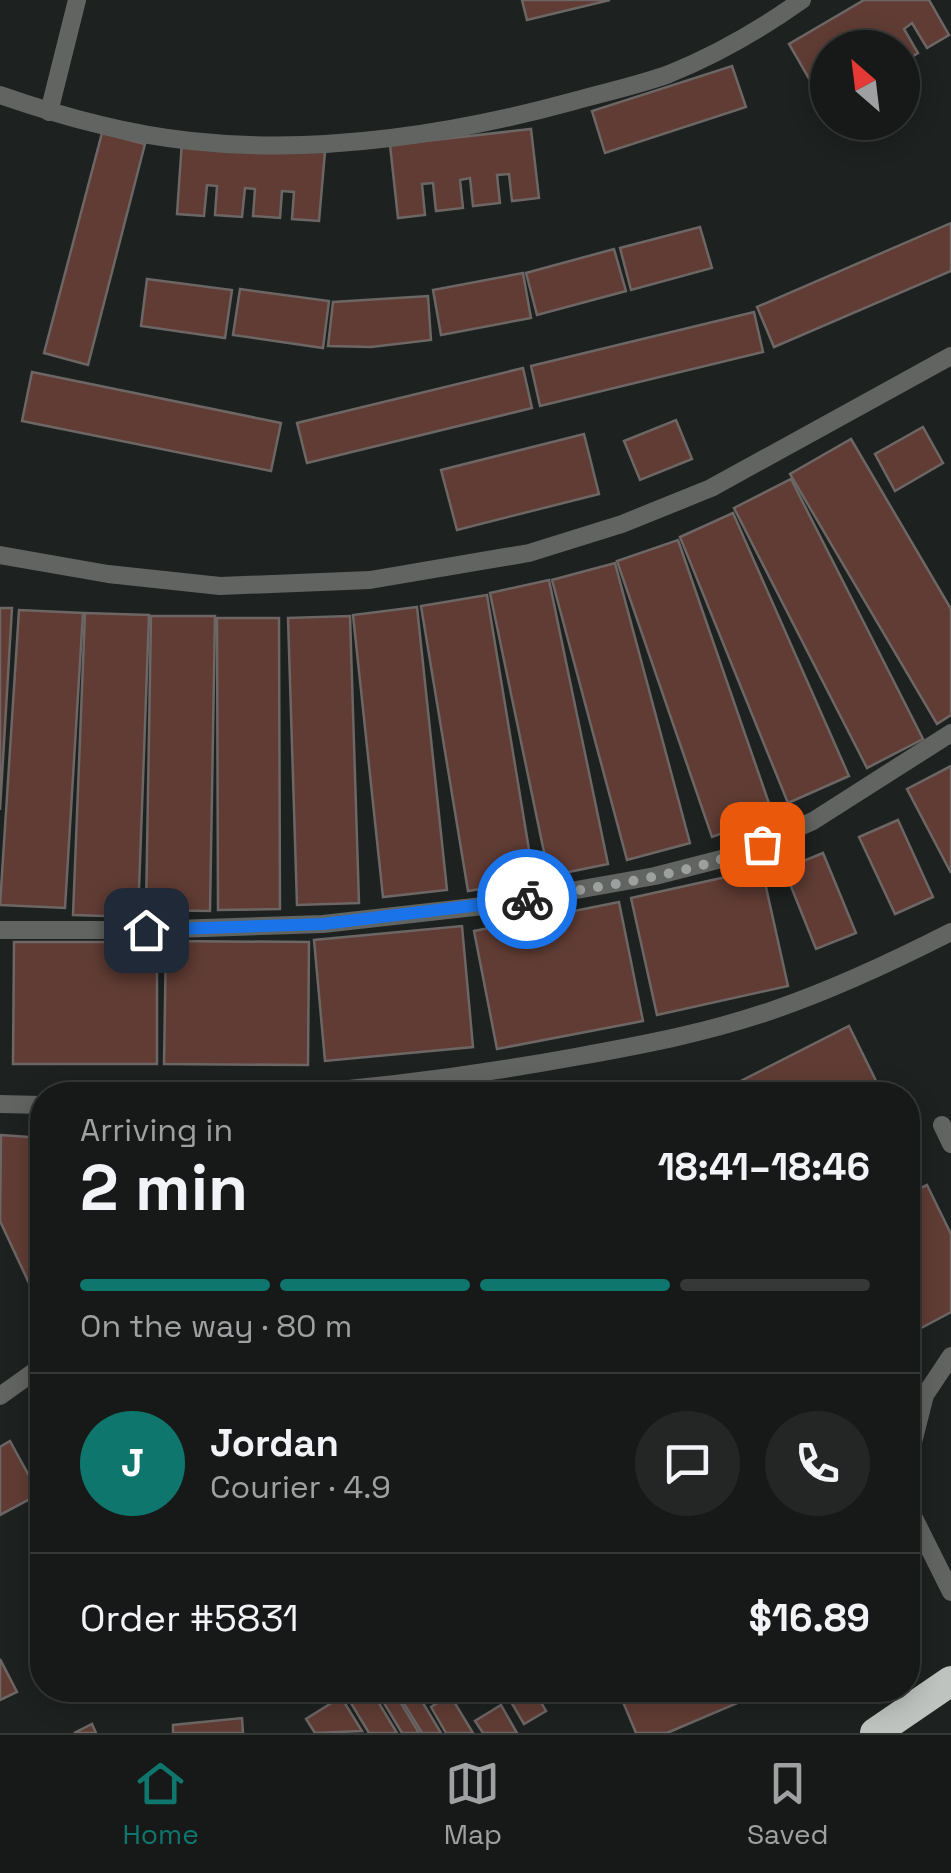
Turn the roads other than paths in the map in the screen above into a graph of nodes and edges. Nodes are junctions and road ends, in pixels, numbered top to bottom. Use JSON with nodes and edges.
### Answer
{"nodes":[{"id":1,"x":77,"y":0,"type":"edge"},
{"id":2,"x":802,"y":0,"type":"edge"},
{"id":3,"x":0,"y":95,"type":"edge"},
{"id":4,"x":49,"y":112,"type":"junction"},
{"id":5,"x":951,"y":356,"type":"edge"},
{"id":6,"x":0,"y":555,"type":"edge"},
{"id":7,"x":951,"y":733,"type":"edge"},
{"id":8,"x":0,"y":930,"type":"edge"},
{"id":9,"x":951,"y":932,"type":"edge"},
{"id":10,"x":417,"y":1082,"type":"edge"},
{"id":11,"x":0,"y":1104,"type":"edge"},
{"id":12,"x":30,"y":1105,"type":"edge"},
{"id":13,"x":942,"y":1125,"type":"dead end"},
{"id":14,"x":951,"y":1144,"type":"edge"},
{"id":15,"x":951,"y":1356,"type":"edge"},
{"id":16,"x":30,"y":1375,"type":"edge"},
{"id":17,"x":0,"y":1396,"type":"edge"},
{"id":18,"x":920,"y":1414,"type":"edge"},
{"id":19,"x":920,"y":1530,"type":"edge"},
{"id":20,"x":951,"y":1592,"type":"edge"},
{"id":21,"x":951,"y":1681,"type":"edge"},
{"id":22,"x":875,"y":1733,"type":"edge"}],
"edges":[{"from":1,"to":4,"type":"lane"},
{"from":2,"to":4,"type":"lane"},
{"from":3,"to":4,"type":"lane"},
{"from":5,"to":6,"type":"lane"},
{"from":7,"to":8,"type":"lane"},
{"from":9,"to":10,"type":"lane"},
{"from":11,"to":12,"type":"lane"},
{"from":13,"to":14,"type":"lane"},
{"from":15,"to":18,"type":"lane"},
{"from":16,"to":17,"type":"lane"},
{"from":19,"to":20,"type":"lane"},
{"from":21,"to":22,"type":"highway"}]}
